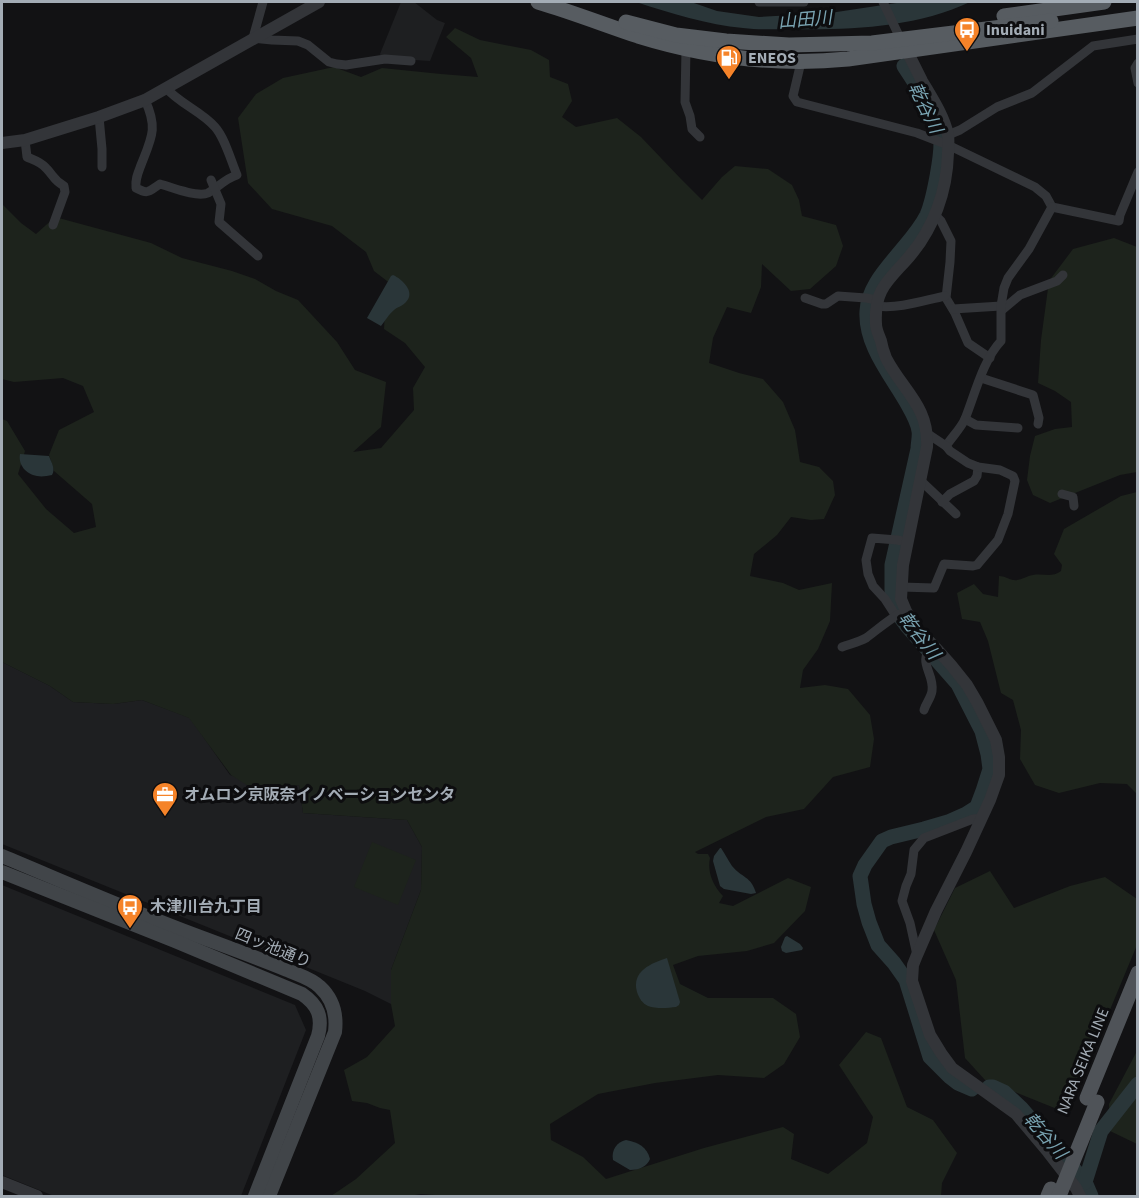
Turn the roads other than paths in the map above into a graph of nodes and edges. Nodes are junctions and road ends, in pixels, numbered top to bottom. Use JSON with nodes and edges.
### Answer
{"nodes":[{"id":1,"x":263,"y":2,"type":"edge"},
{"id":2,"x":319,"y":2,"type":"edge"},
{"id":3,"x":540,"y":2,"type":"edge"},
{"id":4,"x":759,"y":2,"type":"edge"},
{"id":5,"x":804,"y":2,"type":"edge"},
{"id":6,"x":883,"y":2,"type":"edge"},
{"id":7,"x":1104,"y":2,"type":"edge"},
{"id":8,"x":1051,"y":5,"type":"edge"},
{"id":9,"x":1137,"y":9,"type":"edge"},
{"id":10,"x":1137,"y":18,"type":"edge"},
{"id":11,"x":1118,"y":21,"type":"junction"},
{"id":12,"x":1137,"y":25,"type":"edge"},
{"id":13,"x":937,"y":34,"type":"junction"},
{"id":14,"x":253,"y":38,"type":"junction"},
{"id":15,"x":1137,"y":39,"type":"edge"},
{"id":16,"x":901,"y":40,"type":"junction"},
{"id":17,"x":686,"y":49,"type":"junction"},
{"id":18,"x":411,"y":62,"type":"dead end"},
{"id":19,"x":801,"y":62,"type":"junction"},
{"id":20,"x":1137,"y":63,"type":"edge"},
{"id":21,"x":1137,"y":83,"type":"edge"},
{"id":22,"x":166,"y":88,"type":"junction"},
{"id":23,"x":145,"y":100,"type":"junction"},
{"id":24,"x":99,"y":117,"type":"junction"},
{"id":25,"x":700,"y":137,"type":"dead end"},
{"id":26,"x":25,"y":140,"type":"junction"},
{"id":27,"x":948,"y":140,"type":"junction"},
{"id":28,"x":2,"y":143,"type":"edge"},
{"id":29,"x":102,"y":167,"type":"dead end"},
{"id":30,"x":1137,"y":171,"type":"edge"},
{"id":31,"x":213,"y":184,"type":"junction"},
{"id":32,"x":1052,"y":207,"type":"junction"},
{"id":33,"x":935,"y":215,"type":"junction"},
{"id":34,"x":53,"y":225,"type":"dead end"},
{"id":35,"x":258,"y":256,"type":"dead end"},
{"id":36,"x":1063,"y":275,"type":"dead end"},
{"id":37,"x":945,"y":296,"type":"junction"},
{"id":38,"x":805,"y":298,"type":"dead end"},
{"id":39,"x":873,"y":301,"type":"junction"},
{"id":40,"x":1001,"y":308,"type":"junction"},
{"id":41,"x":952,"y":309,"type":"junction"},
{"id":42,"x":990,"y":358,"type":"junction"},
{"id":43,"x":981,"y":378,"type":"junction"},
{"id":44,"x":965,"y":419,"type":"junction"},
{"id":45,"x":1038,"y":424,"type":"dead end"},
{"id":46,"x":1018,"y":428,"type":"dead end"},
{"id":47,"x":928,"y":434,"type":"junction"},
{"id":48,"x":946,"y":446,"type":"junction"},
{"id":49,"x":978,"y":467,"type":"junction"},
{"id":50,"x":920,"y":480,"type":"junction"},
{"id":51,"x":1062,"y":494,"type":"dead end"},
{"id":52,"x":942,"y":502,"type":"junction"},
{"id":53,"x":1074,"y":506,"type":"dead end"},
{"id":54,"x":956,"y":514,"type":"dead end"},
{"id":55,"x":902,"y":541,"type":"junction"},
{"id":56,"x":901,"y":587,"type":"junction"},
{"id":57,"x":901,"y":613,"type":"junction"},
{"id":58,"x":842,"y":647,"type":"dead end"},
{"id":59,"x":931,"y":648,"type":"junction"},
{"id":60,"x":924,"y":710,"type":"dead end"},
{"id":61,"x":982,"y":818,"type":"junction"},
{"id":62,"x":2,"y":856,"type":"edge"},
{"id":63,"x":2,"y":872,"type":"edge"},
{"id":64,"x":917,"y":955,"type":"junction"},
{"id":65,"x":1137,"y":973,"type":"edge"},
{"id":66,"x":1137,"y":1000,"type":"edge"},
{"id":67,"x":1092,"y":1100,"type":"junction"},
{"id":68,"x":2,"y":1182,"type":"edge"},
{"id":69,"x":1053,"y":1194,"type":"edge"},
{"id":70,"x":38,"y":1197,"type":"edge"},
{"id":71,"x":255,"y":1197,"type":"edge"},
{"id":72,"x":269,"y":1197,"type":"edge"},
{"id":73,"x":1080,"y":1197,"type":"edge"}],
"edges":[{"from":1,"to":14,"type":"street"},
{"from":2,"to":14,"type":"street"},
{"from":3,"to":16,"type":"highway"},
{"from":3,"to":17,"type":"highway"},
{"from":4,"to":5,"type":"street"},
{"from":6,"to":16,"type":"street"},
{"from":7,"to":8,"type":"highway"},
{"from":8,"to":13,"type":"highway"},
{"from":9,"to":13,"type":"highway"},
{"from":10,"to":11,"type":"highway"},
{"from":11,"to":12,"type":"highway"},
{"from":11,"to":16,"type":"highway"},
{"from":13,"to":16,"type":"highway"},
{"from":14,"to":18,"type":"street"},
{"from":14,"to":22,"type":"street"},
{"from":15,"to":27,"type":"street"},
{"from":16,"to":19,"type":"highway"},
{"from":16,"to":27,"type":"street"},
{"from":17,"to":19,"type":"highway"},
{"from":17,"to":25,"type":"street"},
{"from":19,"to":27,"type":"street"},
{"from":20,"to":21,"type":"street"},
{"from":22,"to":23,"type":"street"},
{"from":22,"to":31,"type":"street"},
{"from":23,"to":24,"type":"street"},
{"from":23,"to":31,"type":"street"},
{"from":24,"to":26,"type":"street"},
{"from":24,"to":29,"type":"street"},
{"from":26,"to":28,"type":"street"},
{"from":26,"to":34,"type":"street"},
{"from":27,"to":32,"type":"street"},
{"from":27,"to":33,"type":"street"},
{"from":30,"to":32,"type":"street"},
{"from":31,"to":35,"type":"street"},
{"from":32,"to":40,"type":"street"},
{"from":33,"to":37,"type":"street"},
{"from":33,"to":39,"type":"street"},
{"from":36,"to":40,"type":"street"},
{"from":37,"to":39,"type":"street"},
{"from":37,"to":41,"type":"street"},
{"from":38,"to":39,"type":"street"},
{"from":39,"to":47,"type":"street"},
{"from":40,"to":41,"type":"street"},
{"from":40,"to":42,"type":"street"},
{"from":41,"to":42,"type":"street"},
{"from":42,"to":43,"type":"street"},
{"from":43,"to":44,"type":"street"},
{"from":43,"to":45,"type":"street"},
{"from":44,"to":46,"type":"street"},
{"from":44,"to":48,"type":"street"},
{"from":47,"to":48,"type":"street"},
{"from":47,"to":50,"type":"street"},
{"from":48,"to":49,"type":"street"},
{"from":49,"to":52,"type":"street"},
{"from":49,"to":56,"type":"street"},
{"from":50,"to":52,"type":"street"},
{"from":50,"to":55,"type":"street"},
{"from":51,"to":53,"type":"street"},
{"from":52,"to":54,"type":"street"},
{"from":55,"to":56,"type":"street"},
{"from":55,"to":57,"type":"street"},
{"from":56,"to":57,"type":"street"},
{"from":57,"to":58,"type":"street"},
{"from":57,"to":59,"type":"street"},
{"from":59,"to":60,"type":"street"},
{"from":59,"to":61,"type":"street"},
{"from":61,"to":64,"type":"street"},
{"from":61,"to":64,"type":"street"},
{"from":62,"to":72,"type":"main road","name":"四ッ池通り"},
{"from":63,"to":71,"type":"main road","name":"四ッ池通り"},
{"from":64,"to":73,"type":"street"},
{"from":65,"to":67,"type":"main road","name":"NARA SEIKA LINE"},
{"from":66,"to":67,"type":"main road","name":"NARA SEIKA LINE"},
{"from":67,"to":69,"type":"main road","name":"NARA SEIKA LINE"},
{"from":68,"to":70,"type":"street"}]}
